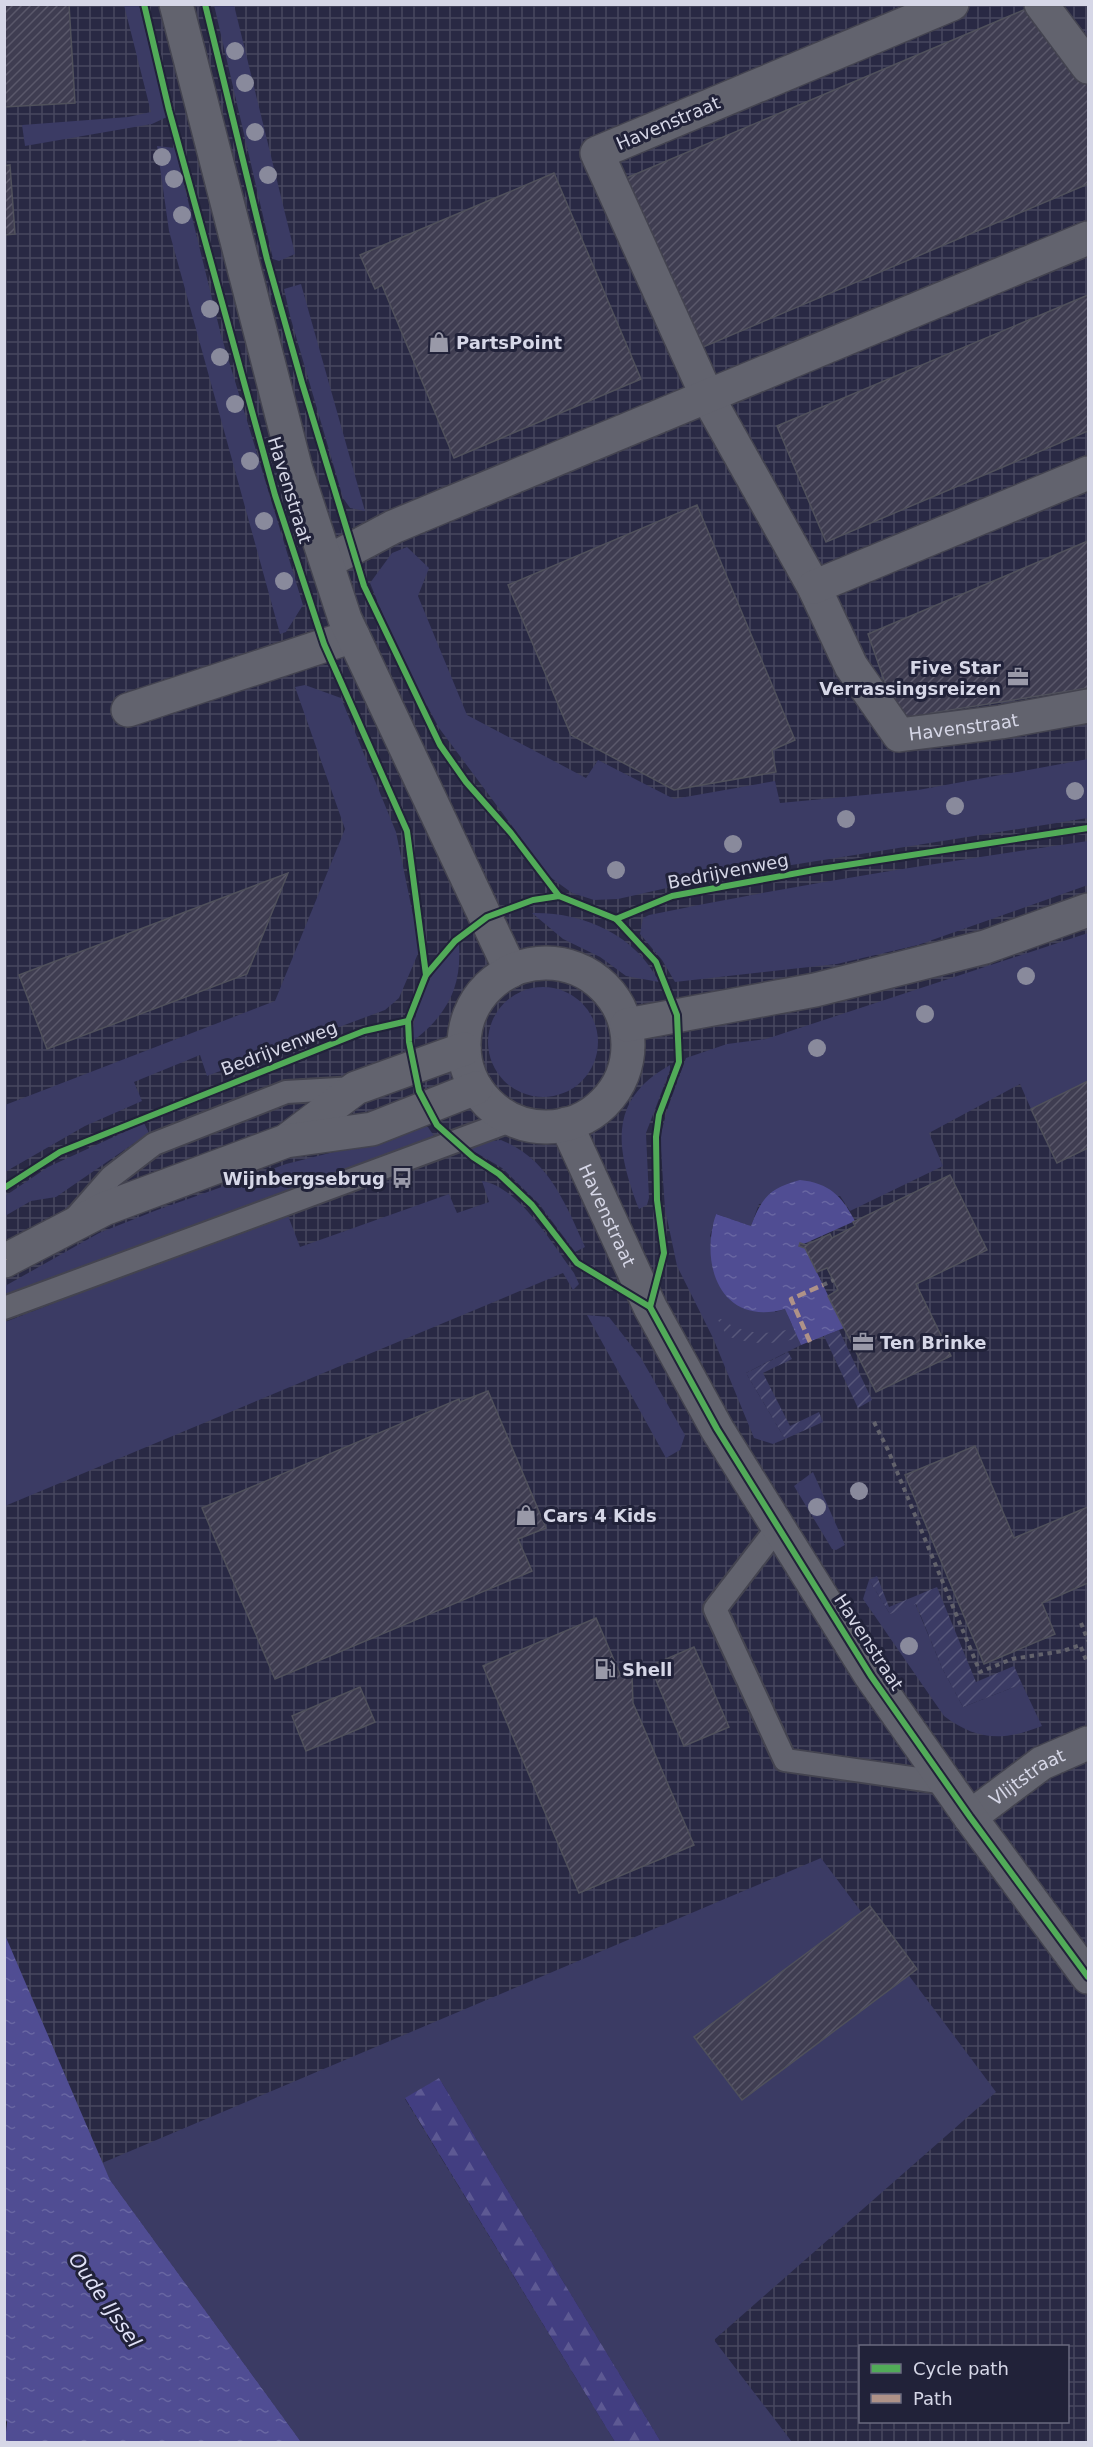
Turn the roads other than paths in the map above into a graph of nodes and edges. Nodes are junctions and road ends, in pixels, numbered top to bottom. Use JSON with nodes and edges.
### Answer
{"nodes":[{"id":1,"x":176,"y":4,"type":"edge"},
{"id":2,"x":952,"y":4,"type":"edge"},
{"id":3,"x":1041,"y":4,"type":"edge"},
{"id":4,"x":1089,"y":68,"type":"edge"},
{"id":5,"x":1089,"y":238,"type":"edge"},
{"id":6,"x":706,"y":396,"type":"junction"},
{"id":7,"x":1089,"y":473,"type":"edge"},
{"id":8,"x":327,"y":562,"type":"junction"},
{"id":9,"x":814,"y":587,"type":"junction"},
{"id":10,"x":353,"y":636,"type":"junction"},
{"id":11,"x":1089,"y":706,"type":"edge"},
{"id":12,"x":128,"y":710,"type":"dead end"},
{"id":13,"x":1089,"y":910,"type":"edge"},
{"id":14,"x":511,"y":971,"type":"junction"},
{"id":15,"x":627,"y":1025,"type":"junction"},
{"id":16,"x":464,"y":1049,"type":"junction"},
{"id":17,"x":356,"y":1088,"type":"junction"},
{"id":18,"x":476,"y":1088,"type":"junction"},
{"id":19,"x":513,"y":1120,"type":"junction"},
{"id":20,"x":566,"y":1124,"type":"junction"},
{"id":21,"x":286,"y":1141,"type":"junction"},
{"id":22,"x":66,"y":1229,"type":"junction"},
{"id":23,"x":4,"y":1261,"type":"edge"},
{"id":24,"x":4,"y":1308,"type":"edge"},
{"id":25,"x":777,"y":1527,"type":"junction"},
{"id":26,"x":1089,"y":1743,"type":"edge"},
{"id":27,"x":946,"y":1783,"type":"junction"},
{"id":28,"x":970,"y":1817,"type":"junction"},
{"id":29,"x":1089,"y":1977,"type":"edge"}],
"edges":[{"from":1,"to":8,"type":"street","name":"Havenstraat"},
{"from":2,"to":6,"type":"street","name":"Havenstraat"},
{"from":3,"to":4,"type":"street"},
{"from":5,"to":6,"type":"street","name":"Havenstraat"},
{"from":6,"to":8,"type":"street","name":"Havenstraat"},
{"from":6,"to":9,"type":"street","name":"Havenstraat"},
{"from":7,"to":9,"type":"street"},
{"from":8,"to":10,"type":"street","name":"Havenstraat"},
{"from":9,"to":11,"type":"street","name":"Havenstraat"},
{"from":10,"to":12,"type":"street"},
{"from":10,"to":14,"type":"street","name":"Havenstraat"},
{"from":13,"to":15,"type":"street"},
{"from":14,"to":15,"type":"street"},
{"from":14,"to":16,"type":"street"},
{"from":15,"to":20,"type":"street"},
{"from":16,"to":17,"type":"street"},
{"from":16,"to":18,"type":"street"},
{"from":17,"to":21,"type":"street"},
{"from":17,"to":22,"type":"lane"},
{"from":18,"to":19,"type":"street"},
{"from":18,"to":21,"type":"street"},
{"from":19,"to":20,"type":"street"},
{"from":19,"to":24,"type":"lane"},
{"from":20,"to":25,"type":"street","name":"Havenstraat"},
{"from":21,"to":22,"type":"street"},
{"from":22,"to":23,"type":"street"},
{"from":25,"to":27,"type":"street","name":"Havenstraat"},
{"from":25,"to":27,"type":"lane"},
{"from":26,"to":28,"type":"street","name":"Vlijtstraat"},
{"from":27,"to":28,"type":"street","name":"Havenstraat"},
{"from":28,"to":29,"type":"street","name":"Havenstraat"}]}
